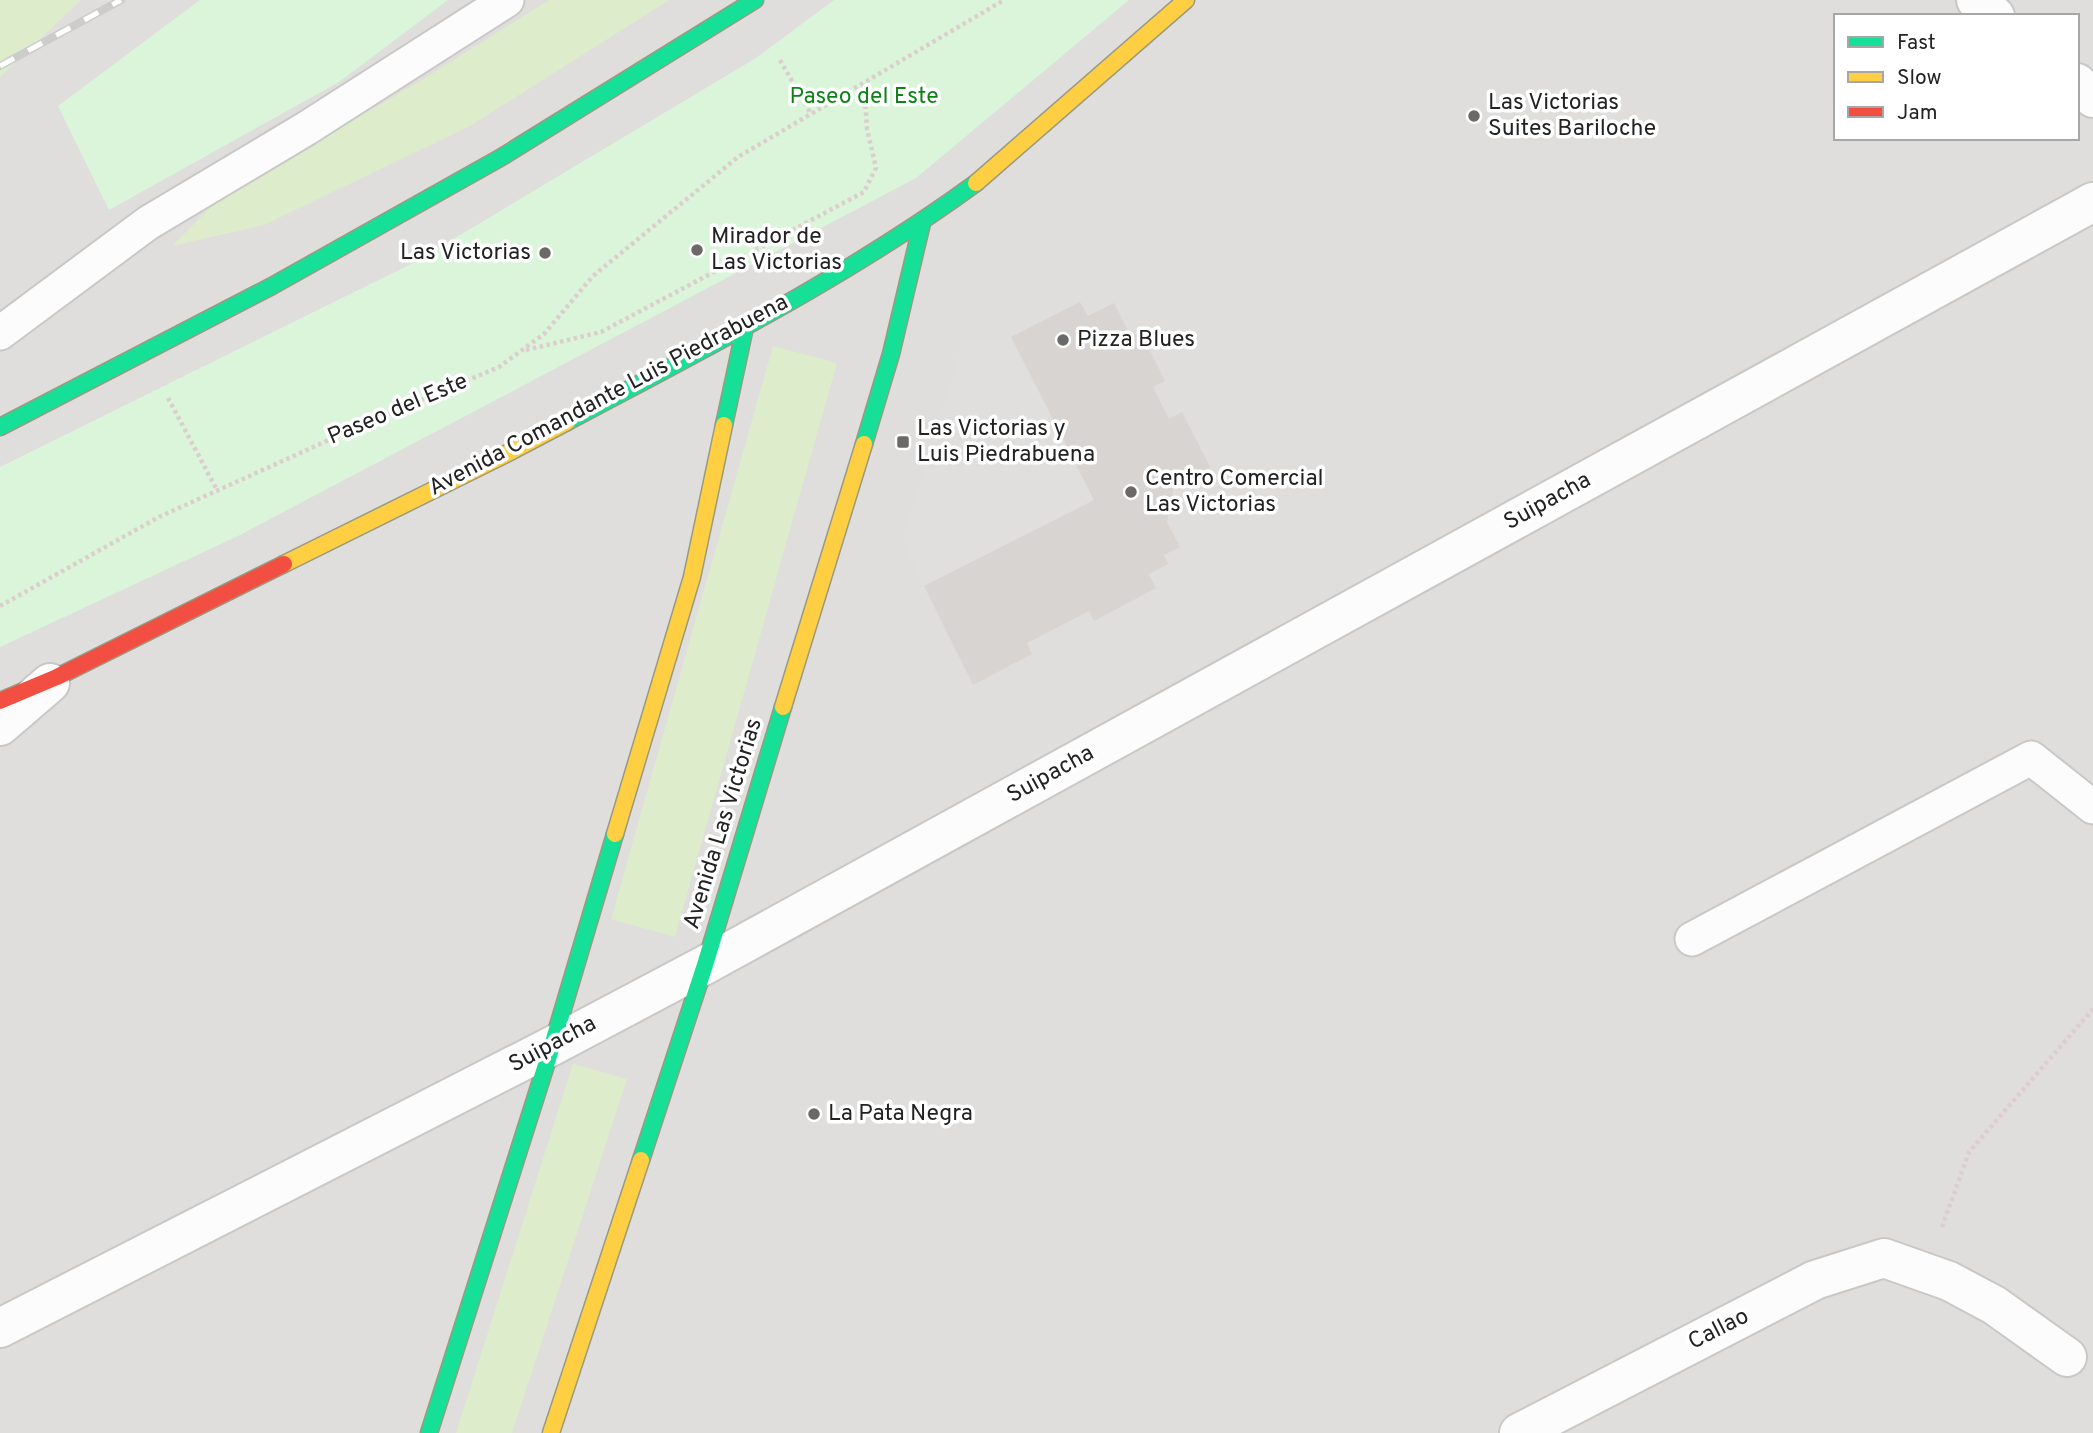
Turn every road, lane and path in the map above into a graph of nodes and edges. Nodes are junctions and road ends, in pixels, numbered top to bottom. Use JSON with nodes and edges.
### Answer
{"nodes":[{"id":1,"x":507,"y":0,"type":"edge"},
{"id":2,"x":755,"y":0,"type":"edge"},
{"id":3,"x":1004,"y":0,"type":"edge"},
{"id":4,"x":1186,"y":0,"type":"edge"},
{"id":5,"x":1976,"y":0,"type":"edge"},
{"id":6,"x":1993,"y":14,"type":"edge"},
{"id":7,"x":779,"y":60,"type":"dead end"},
{"id":8,"x":864,"y":82,"type":"junction"},
{"id":9,"x":811,"y":114,"type":"junction"},
{"id":10,"x":2093,"y":202,"type":"edge"},
{"id":11,"x":922,"y":223,"type":"junction"},
{"id":12,"x":745,"y":327,"type":"junction"},
{"id":13,"x":0,"y":333,"type":"edge"},
{"id":14,"x":522,"y":350,"type":"junction"},
{"id":15,"x":168,"y":398,"type":"dead end"},
{"id":16,"x":0,"y":427,"type":"edge"},
{"id":17,"x":218,"y":490,"type":"junction"},
{"id":18,"x":0,"y":606,"type":"edge"},
{"id":19,"x":57,"y":677,"type":"junction"},
{"id":20,"x":0,"y":701,"type":"edge"},
{"id":21,"x":0,"y":726,"type":"edge"},
{"id":22,"x":2093,"y":807,"type":"edge"},
{"id":23,"x":1692,"y":940,"type":"dead end"},
{"id":24,"x":705,"y":965,"type":"junction"},
{"id":25,"x":2093,"y":1009,"type":"edge"},
{"id":26,"x":552,"y":1046,"type":"junction"},
{"id":27,"x":1926,"y":1273,"type":"junction"},
{"id":28,"x":0,"y":1328,"type":"edge"},
{"id":29,"x":2067,"y":1357,"type":"dead end"},
{"id":30,"x":429,"y":1433,"type":"edge"},
{"id":31,"x":551,"y":1433,"type":"edge"},
{"id":32,"x":1519,"y":1433,"type":"edge"}],
"edges":[{"from":1,"to":13,"type":"lane"},
{"from":2,"to":16,"type":"street"},
{"from":3,"to":8,"type":"path","name":"Paseo del Este"},
{"from":4,"to":11,"type":"street","name":"Avenida Comandante Luis Piedrabuena"},
{"from":5,"to":6,"type":"street"},
{"from":7,"to":9,"type":"path"},
{"from":8,"to":9,"type":"path","name":"Paseo del Este"},
{"from":8,"to":14,"type":"path"},
{"from":9,"to":14,"type":"path","name":"Paseo del Este"},
{"from":10,"to":24,"type":"street","name":"Suipacha"},
{"from":11,"to":12,"type":"street","name":"Avenida Comandante Luis Piedrabuena"},
{"from":11,"to":24,"type":"street","name":"Avenida Las Victorias"},
{"from":12,"to":19,"type":"street","name":"Avenida Comandante Luis Piedrabuena"},
{"from":12,"to":26,"type":"street"},
{"from":14,"to":17,"type":"path","name":"Paseo del Este"},
{"from":15,"to":17,"type":"path"},
{"from":17,"to":18,"type":"path","name":"Paseo del Este"},
{"from":19,"to":20,"type":"street","name":"Avenida Comandante Luis Piedrabuena"},
{"from":19,"to":21,"type":"street","name":"Avenida Comandante Luis Piedrabuena"},
{"from":22,"to":23,"type":"lane"},
{"from":24,"to":26,"type":"street","name":"Suipacha"},
{"from":24,"to":31,"type":"street","name":"Avenida Las Victorias"},
{"from":25,"to":27,"type":"path"},
{"from":26,"to":28,"type":"street","name":"Suipacha"},
{"from":26,"to":30,"type":"street"},
{"from":27,"to":29,"type":"street","name":"Callao"},
{"from":27,"to":32,"type":"street","name":"Callao"}]}
